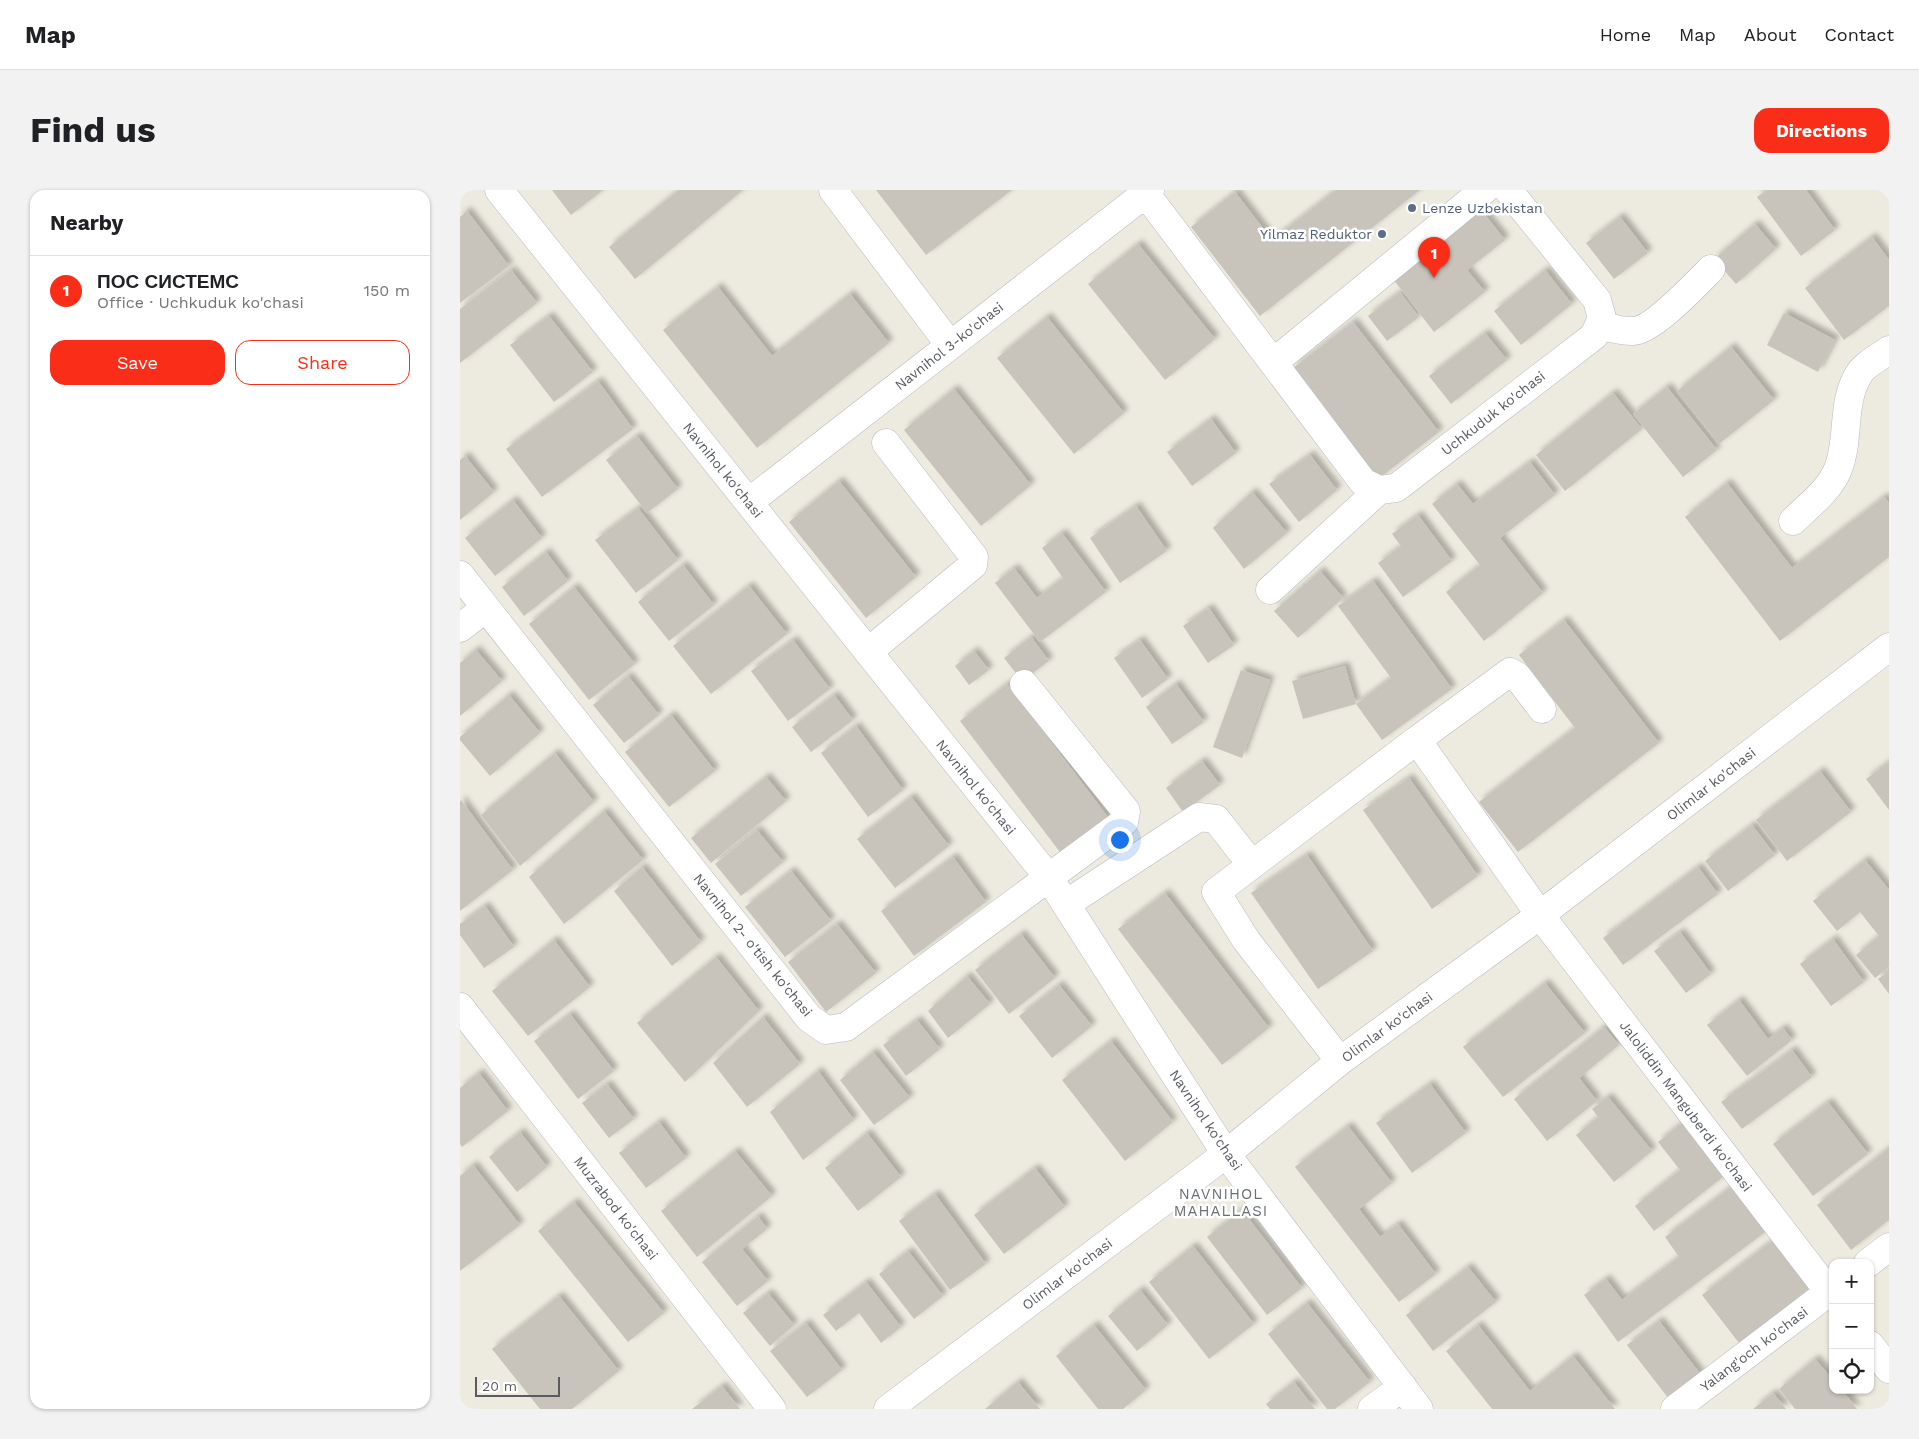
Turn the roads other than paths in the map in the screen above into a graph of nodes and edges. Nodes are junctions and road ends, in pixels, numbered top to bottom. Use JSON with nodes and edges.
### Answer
{"nodes":[{"id":1,"x":499,"y":190,"type":"edge"},
{"id":2,"x":833,"y":190,"type":"edge"},
{"id":3,"x":1484,"y":190,"type":"edge"},
{"id":4,"x":1508,"y":190,"type":"edge"},
{"id":5,"x":1148,"y":192,"type":"edge"},
{"id":6,"x":1711,"y":269,"type":"dead end"},
{"id":7,"x":1599,"y":326,"type":"junction"},
{"id":8,"x":950,"y":345,"type":"junction"},
{"id":9,"x":1889,"y":350,"type":"edge"},
{"id":10,"x":1274,"y":362,"type":"junction"},
{"id":11,"x":886,"y":443,"type":"dead end"},
{"id":12,"x":1378,"y":490,"type":"junction"},
{"id":13,"x":749,"y":502,"type":"junction"},
{"id":14,"x":1792,"y":522,"type":"dead end"},
{"id":15,"x":460,"y":575,"type":"edge"},
{"id":16,"x":1270,"y":590,"type":"dead end"},
{"id":17,"x":486,"y":608,"type":"junction"},
{"id":18,"x":460,"y":628,"type":"edge"},
{"id":19,"x":1889,"y":647,"type":"edge"},
{"id":20,"x":868,"y":652,"type":"junction"},
{"id":21,"x":1024,"y":684,"type":"dead end"},
{"id":22,"x":1542,"y":709,"type":"dead end"},
{"id":23,"x":1417,"y":740,"type":"junction"},
{"id":24,"x":1252,"y":864,"type":"junction"},
{"id":25,"x":1049,"y":878,"type":"junction"},
{"id":26,"x":1066,"y":904,"type":"junction"},
{"id":27,"x":1540,"y":915,"type":"junction"},
{"id":28,"x":460,"y":1007,"type":"edge"},
{"id":29,"x":1340,"y":1061,"type":"junction"},
{"id":30,"x":1226,"y":1154,"type":"junction"},
{"id":31,"x":1889,"y":1247,"type":"edge"},
{"id":32,"x":1873,"y":1259,"type":"edge"},
{"id":33,"x":1829,"y":1290,"type":"edge"},
{"id":34,"x":1829,"y":1294,"type":"edge"},
{"id":35,"x":1873,"y":1349,"type":"edge"},
{"id":36,"x":1889,"y":1369,"type":"edge"},
{"id":37,"x":1403,"y":1387,"type":"junction"},
{"id":38,"x":772,"y":1409,"type":"edge"},
{"id":39,"x":888,"y":1409,"type":"edge"},
{"id":40,"x":1372,"y":1409,"type":"edge"},
{"id":41,"x":1419,"y":1409,"type":"edge"},
{"id":42,"x":1675,"y":1409,"type":"edge"}],
"edges":[{"from":1,"to":13,"type":"street","name":"Navnihol ko'chasi"},
{"from":2,"to":8,"type":"street"},
{"from":3,"to":10,"type":"street"},
{"from":4,"to":7,"type":"street"},
{"from":5,"to":8,"type":"street","name":"Navnihol 3-ko'chasi"},
{"from":5,"to":10,"type":"street"},
{"from":6,"to":7,"type":"street"},
{"from":7,"to":12,"type":"street","name":"Uchkuduk ko'chasi"},
{"from":8,"to":13,"type":"street","name":"Navnihol 3-ko'chasi"},
{"from":9,"to":14,"type":"street"},
{"from":10,"to":12,"type":"street"},
{"from":11,"to":20,"type":"street"},
{"from":12,"to":16,"type":"street"},
{"from":13,"to":20,"type":"street","name":"Navnihol ko'chasi"},
{"from":15,"to":17,"type":"street","name":"Navnihol 2- o'tish ko'chasi"},
{"from":17,"to":18,"type":"street"},
{"from":17,"to":25,"type":"street","name":"Navnihol 2- o'tish ko'chasi"},
{"from":19,"to":27,"type":"street","name":"Olimlar ko'chasi"},
{"from":20,"to":25,"type":"street","name":"Navnihol ko'chasi"},
{"from":21,"to":25,"type":"street","name":"Navnihol 2- o'tish ko'chasi"},
{"from":22,"to":23,"type":"street"},
{"from":23,"to":24,"type":"street"},
{"from":23,"to":27,"type":"street","name":"Jaloliddin Manguberdi ko'chasi"},
{"from":24,"to":26,"type":"street"},
{"from":24,"to":29,"type":"street"},
{"from":25,"to":26,"type":"street","name":"Navnihol ko'chasi"},
{"from":26,"to":30,"type":"street","name":"Navnihol ko'chasi"},
{"from":27,"to":29,"type":"street","name":"Olimlar ko'chasi"},
{"from":27,"to":33,"type":"street","name":"Jaloliddin Manguberdi ko'chasi"},
{"from":28,"to":38,"type":"street","name":"Muzrabod ko'chasi"},
{"from":29,"to":30,"type":"street","name":"Olimlar ko'chasi"},
{"from":30,"to":37,"type":"street","name":"Navnihol ko'chasi"},
{"from":30,"to":39,"type":"street","name":"Olimlar ko'chasi"},
{"from":31,"to":32,"type":"street"},
{"from":34,"to":42,"type":"street","name":"Yalang'och ko'chasi"},
{"from":35,"to":36,"type":"street"},
{"from":37,"to":40,"type":"street"},
{"from":37,"to":41,"type":"street","name":"Navnihol ko'chasi"}]}
